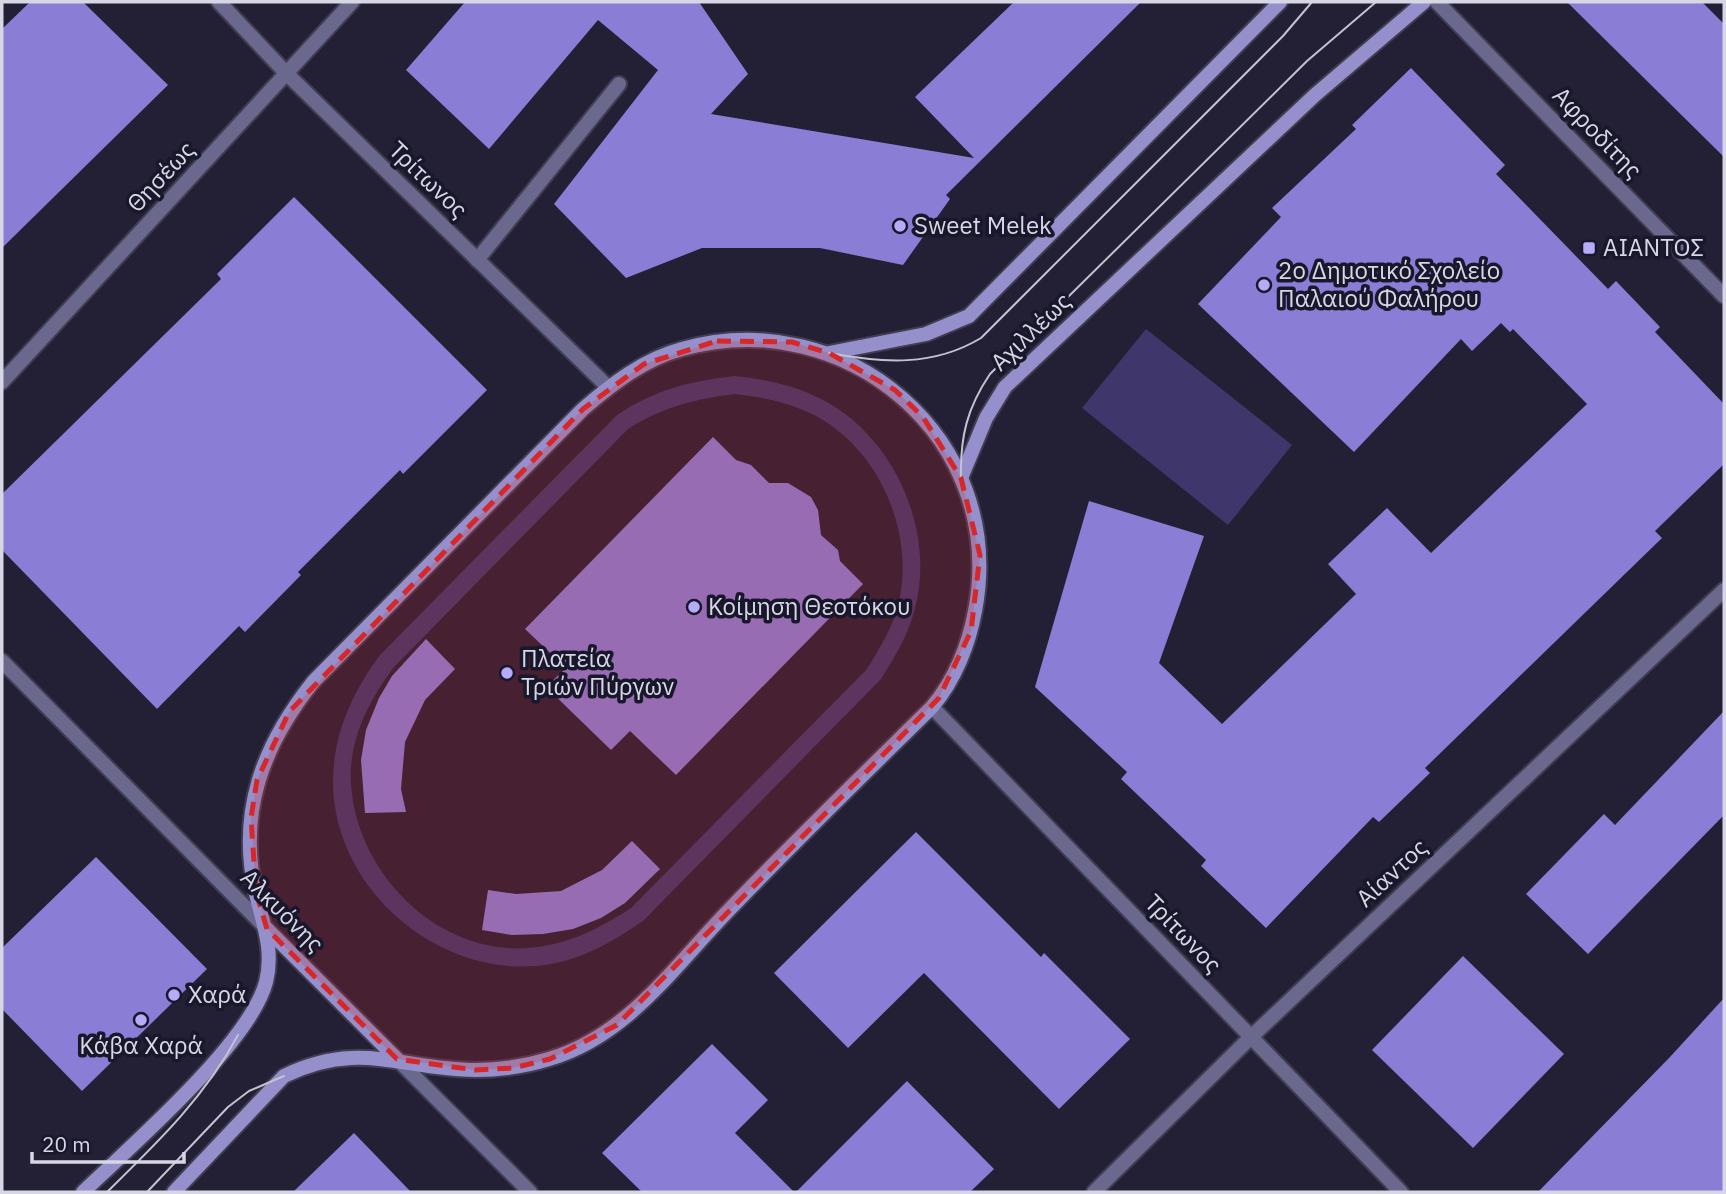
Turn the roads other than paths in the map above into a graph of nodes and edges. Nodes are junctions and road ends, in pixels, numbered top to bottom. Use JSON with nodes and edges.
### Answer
{"nodes":[{"id":1,"x":219,"y":2,"type":"edge"},
{"id":2,"x":352,"y":2,"type":"edge"},
{"id":3,"x":1280,"y":2,"type":"edge"},
{"id":4,"x":1424,"y":2,"type":"edge"},
{"id":5,"x":1437,"y":2,"type":"edge"},
{"id":6,"x":287,"y":74,"type":"junction"},
{"id":7,"x":619,"y":84,"type":"dead end"},
{"id":8,"x":477,"y":260,"type":"junction"},
{"id":9,"x":1724,"y":296,"type":"edge"},
{"id":10,"x":830,"y":353,"type":"junction"},
{"id":11,"x":2,"y":382,"type":"edge"},
{"id":12,"x":608,"y":387,"type":"junction"},
{"id":13,"x":961,"y":478,"type":"junction"},
{"id":14,"x":1724,"y":590,"type":"edge"},
{"id":15,"x":2,"y":662,"type":"edge"},
{"id":16,"x":932,"y":707,"type":"junction"},
{"id":17,"x":267,"y":929,"type":"junction"},
{"id":18,"x":1251,"y":1037,"type":"junction"},
{"id":19,"x":397,"y":1059,"type":"junction"},
{"id":20,"x":83,"y":1192,"type":"edge"},
{"id":21,"x":174,"y":1192,"type":"edge"},
{"id":22,"x":530,"y":1192,"type":"edge"},
{"id":23,"x":1094,"y":1192,"type":"edge"},
{"id":24,"x":1401,"y":1192,"type":"edge"}],
"edges":[{"from":1,"to":6,"type":"street","name":"Τρίτωνος"},
{"from":2,"to":6,"type":"street","name":"Θησέως"},
{"from":3,"to":10,"type":"main road"},
{"from":4,"to":13,"type":"main road","name":"Αχιλλέως"},
{"from":5,"to":9,"type":"street","name":"Αφροδίτης"},
{"from":6,"to":8,"type":"street","name":"Τρίτωνος"},
{"from":6,"to":11,"type":"street","name":"Θησέως"},
{"from":7,"to":8,"type":"street"},
{"from":8,"to":12,"type":"street","name":"Τρίτωνος"},
{"from":10,"to":12,"type":"main road"},
{"from":10,"to":13,"type":"main road"},
{"from":12,"to":17,"type":"main road"},
{"from":13,"to":16,"type":"main road"},
{"from":14,"to":18,"type":"street","name":"Αίαντος"},
{"from":15,"to":17,"type":"street","name":"Αλκυόνης"},
{"from":16,"to":18,"type":"street","name":"Τρίτωνος"},
{"from":16,"to":19,"type":"main road"},
{"from":17,"to":19,"type":"main road","name":"Αλκυόνης"},
{"from":17,"to":20,"type":"main road"},
{"from":18,"to":23,"type":"street","name":"Αίαντος"},
{"from":18,"to":24,"type":"street","name":"Τρίτωνος"},
{"from":19,"to":21,"type":"main road"},
{"from":19,"to":22,"type":"street","name":"Αλκυόνης"}]}
